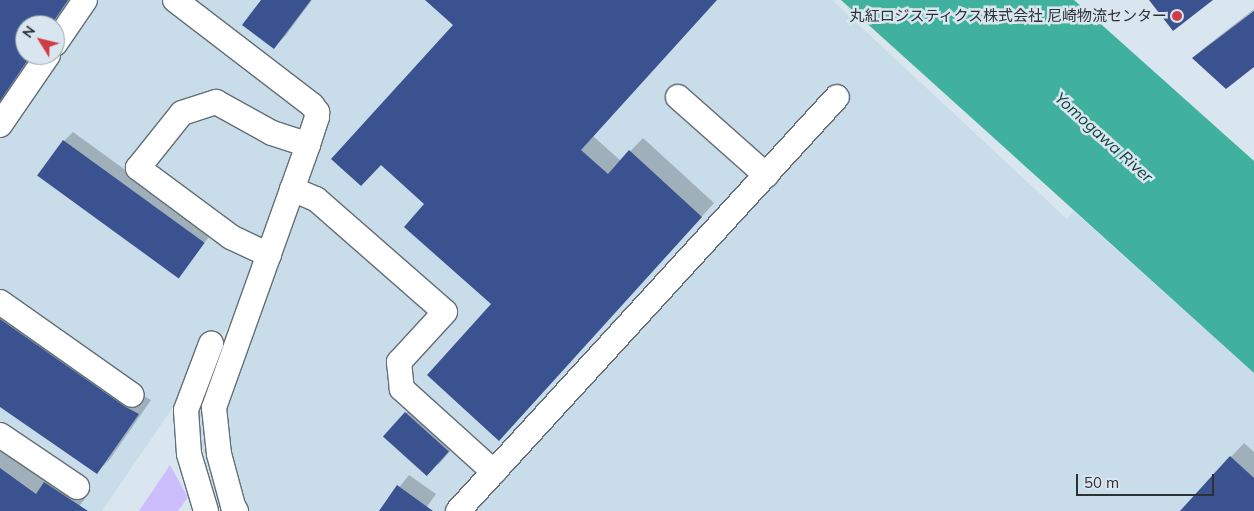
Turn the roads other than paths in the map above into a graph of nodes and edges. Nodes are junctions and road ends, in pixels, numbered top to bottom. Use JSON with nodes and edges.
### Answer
{"nodes":[{"id":1,"x":85,"y":0,"type":"edge"},
{"id":2,"x":175,"y":0,"type":"edge"},
{"id":3,"x":65,"y":29,"type":"edge"},
{"id":4,"x":41,"y":65,"type":"edge"},
{"id":5,"x":678,"y":97,"type":"dead end"},
{"id":6,"x":837,"y":97,"type":"dead end"},
{"id":7,"x":0,"y":125,"type":"edge"},
{"id":8,"x":308,"y":145,"type":"junction"},
{"id":9,"x":766,"y":175,"type":"junction"},
{"id":10,"x":292,"y":189,"type":"junction"},
{"id":11,"x":269,"y":255,"type":"junction"},
{"id":12,"x":0,"y":302,"type":"edge"},
{"id":13,"x":211,"y":344,"type":"dead end"},
{"id":14,"x":132,"y":395,"type":"dead end"},
{"id":15,"x":0,"y":435,"type":"edge"},
{"id":16,"x":494,"y":472,"type":"junction"},
{"id":17,"x":77,"y":488,"type":"dead end"},
{"id":18,"x":206,"y":511,"type":"edge"},
{"id":19,"x":236,"y":511,"type":"edge"},
{"id":20,"x":458,"y":511,"type":"edge"}],
"edges":[{"from":1,"to":3,"type":"lane"},
{"from":2,"to":8,"type":"lane"},
{"from":4,"to":7,"type":"lane"},
{"from":5,"to":9,"type":"lane"},
{"from":6,"to":9,"type":"lane"},
{"from":8,"to":10,"type":"lane"},
{"from":8,"to":11,"type":"lane"},
{"from":9,"to":16,"type":"lane"},
{"from":10,"to":11,"type":"lane"},
{"from":10,"to":16,"type":"lane"},
{"from":11,"to":19,"type":"lane"},
{"from":12,"to":14,"type":"lane"},
{"from":13,"to":18,"type":"lane"},
{"from":15,"to":17,"type":"lane"},
{"from":16,"to":20,"type":"lane"}]}
